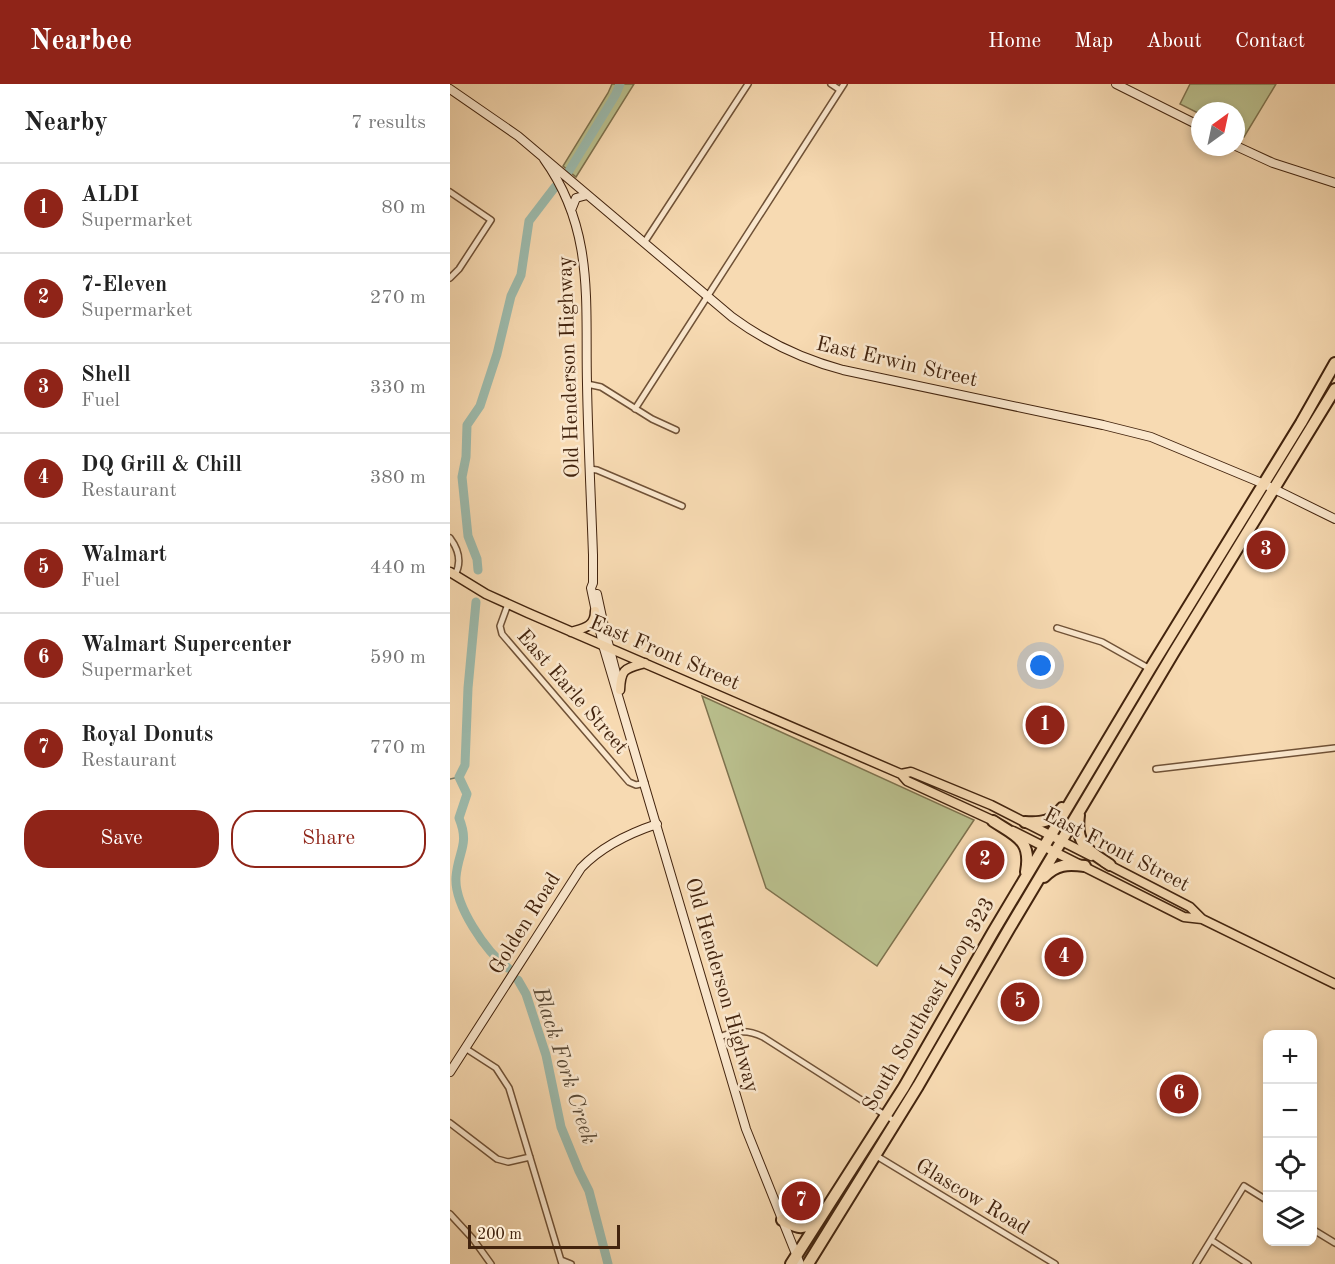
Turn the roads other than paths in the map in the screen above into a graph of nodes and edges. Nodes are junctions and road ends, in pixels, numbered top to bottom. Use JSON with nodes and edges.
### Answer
{"nodes":[{"id":1,"x":748,"y":84,"type":"edge"},
{"id":2,"x":831,"y":84,"type":"edge"},
{"id":3,"x":844,"y":84,"type":"edge"},
{"id":4,"x":1116,"y":84,"type":"edge"},
{"id":5,"x":450,"y":89,"type":"edge"},
{"id":6,"x":840,"y":90,"type":"junction"},
{"id":7,"x":1191,"y":122,"type":"edge"},
{"id":8,"x":1245,"y":150,"type":"edge"},
{"id":9,"x":544,"y":159,"type":"junction"},
{"id":10,"x":1335,"y":183,"type":"edge"},
{"id":11,"x":450,"y":192,"type":"edge"},
{"id":12,"x":587,"y":195,"type":"junction"},
{"id":13,"x":572,"y":208,"type":"junction"},
{"id":14,"x":644,"y":243,"type":"junction"},
{"id":15,"x":450,"y":278,"type":"edge"},
{"id":16,"x":706,"y":297,"type":"junction"},
{"id":17,"x":1335,"y":363,"type":"edge"},
{"id":18,"x":587,"y":384,"type":"junction"},
{"id":19,"x":1335,"y":389,"type":"edge"},
{"id":20,"x":635,"y":409,"type":"junction"},
{"id":21,"x":676,"y":430,"type":"dead end"},
{"id":22,"x":589,"y":470,"type":"junction"},
{"id":23,"x":1264,"y":484,"type":"junction"},
{"id":24,"x":1275,"y":489,"type":"junction"},
{"id":25,"x":682,"y":506,"type":"dead end"},
{"id":26,"x":1335,"y":519,"type":"edge"},
{"id":27,"x":450,"y":538,"type":"edge"},
{"id":28,"x":452,"y":574,"type":"edge"},
{"id":29,"x":593,"y":583,"type":"junction"},
{"id":30,"x":508,"y":604,"type":"junction"},
{"id":31,"x":595,"y":611,"type":"junction"},
{"id":32,"x":1057,"y":628,"type":"dead end"},
{"id":33,"x":571,"y":632,"type":"junction"},
{"id":34,"x":607,"y":647,"type":"junction"},
{"id":35,"x":645,"y":663,"type":"junction"},
{"id":36,"x":1150,"y":669,"type":"junction"},
{"id":37,"x":620,"y":690,"type":"junction"},
{"id":38,"x":624,"y":712,"type":"junction"},
{"id":39,"x":1335,"y":748,"type":"edge"},
{"id":40,"x":1156,"y":769,"type":"dead end"},
{"id":41,"x":901,"y":774,"type":"junction"},
{"id":42,"x":645,"y":783,"type":"junction"},
{"id":43,"x":1078,"y":790,"type":"junction"},
{"id":44,"x":1080,"y":812,"type":"junction"},
{"id":45,"x":993,"y":821,"type":"junction"},
{"id":46,"x":1025,"y":822,"type":"junction"},
{"id":47,"x":657,"y":824,"type":"junction"},
{"id":48,"x":1051,"y":835,"type":"junction"},
{"id":49,"x":1062,"y":841,"type":"junction"},
{"id":50,"x":1045,"y":846,"type":"junction"},
{"id":51,"x":1056,"y":851,"type":"junction"},
{"id":52,"x":1110,"y":865,"type":"junction"},
{"id":53,"x":1085,"y":866,"type":"junction"},
{"id":54,"x":1025,"y":877,"type":"junction"},
{"id":55,"x":1034,"y":888,"type":"junction"},
{"id":56,"x":1202,"y":919,"type":"junction"},
{"id":57,"x":1335,"y":984,"type":"edge"},
{"id":58,"x":954,"y":999,"type":"junction"},
{"id":59,"x":964,"y":1006,"type":"junction"},
{"id":60,"x":718,"y":1037,"type":"junction"},
{"id":61,"x":465,"y":1048,"type":"junction"},
{"id":62,"x":450,"y":1072,"type":"edge"},
{"id":63,"x":886,"y":1115,"type":"junction"},
{"id":64,"x":896,"y":1122,"type":"junction"},
{"id":65,"x":450,"y":1123,"type":"edge"},
{"id":66,"x":875,"y":1155,"type":"junction"},
{"id":67,"x":530,"y":1157,"type":"junction"},
{"id":68,"x":1263,"y":1198,"type":"edge"},
{"id":69,"x":450,"y":1214,"type":"edge"},
{"id":70,"x":822,"y":1216,"type":"junction"},
{"id":71,"x":782,"y":1220,"type":"junction"},
{"id":72,"x":1317,"y":1232,"type":"edge"},
{"id":73,"x":1210,"y":1240,"type":"junction"},
{"id":74,"x":1335,"y":1243,"type":"edge"},
{"id":75,"x":796,"y":1261,"type":"edge"},
{"id":76,"x":561,"y":1262,"type":"edge"},
{"id":77,"x":491,"y":1264,"type":"edge"},
{"id":78,"x":571,"y":1264,"type":"edge"},
{"id":79,"x":808,"y":1264,"type":"edge"},
{"id":80,"x":1055,"y":1264,"type":"edge"},
{"id":81,"x":1196,"y":1264,"type":"edge"},
{"id":82,"x":1248,"y":1264,"type":"edge"}],
"edges":[{"from":1,"to":14,"type":"street"},
{"from":2,"to":6,"type":"street"},
{"from":3,"to":6,"type":"street"},
{"from":4,"to":7,"type":"main road"},
{"from":5,"to":9,"type":"main road","name":"East Erwin Street"},
{"from":6,"to":16,"type":"street"},
{"from":8,"to":10,"type":"main road"},
{"from":9,"to":12,"type":"main road","name":"East Erwin Street"},
{"from":9,"to":13,"type":"main road","name":"Old Henderson Highway"},
{"from":11,"to":15,"type":"street"},
{"from":12,"to":13,"type":"main road"},
{"from":12,"to":14,"type":"main road","name":"East Erwin Street"},
{"from":13,"to":18,"type":"main road","name":"Old Henderson Highway"},
{"from":14,"to":16,"type":"main road","name":"East Erwin Street"},
{"from":16,"to":20,"type":"street"},
{"from":16,"to":23,"type":"main road","name":"East Erwin Street"},
{"from":17,"to":23,"type":"highway","name":"South Southeast Loop 323"},
{"from":18,"to":20,"type":"street"},
{"from":18,"to":22,"type":"main road","name":"Old Henderson Highway"},
{"from":19,"to":24,"type":"highway","name":"South Southeast Loop 323"},
{"from":20,"to":21,"type":"street"},
{"from":22,"to":25,"type":"street"},
{"from":22,"to":29,"type":"main road","name":"Old Henderson Highway"},
{"from":23,"to":24,"type":"main road","name":"East Erwin Street"},
{"from":23,"to":36,"type":"highway","name":"South Southeast Loop 323"},
{"from":24,"to":26,"type":"main road","name":"East Erwin Street"},
{"from":24,"to":44,"type":"highway","name":"South Southeast Loop 323"},
{"from":27,"to":28,"type":"street"},
{"from":28,"to":30,"type":"main road","name":"East Front Street"},
{"from":29,"to":31,"type":"main road","name":"Old Henderson Highway"},
{"from":29,"to":34,"type":"main road","name":"Old Henderson Highway"},
{"from":30,"to":33,"type":"main road","name":"East Front Street"},
{"from":30,"to":42,"type":"street","name":"East Earle Street"},
{"from":31,"to":33,"type":"main road"},
{"from":31,"to":34,"type":"main road","name":"Old Henderson Highway"},
{"from":32,"to":36,"type":"street"},
{"from":33,"to":34,"type":"main road","name":"East Front Street"},
{"from":34,"to":35,"type":"main road","name":"East Front Street"},
{"from":34,"to":37,"type":"main road","name":"Old Henderson Highway"},
{"from":34,"to":38,"type":"main road","name":"Old Henderson Highway"},
{"from":35,"to":37,"type":"main road"},
{"from":35,"to":41,"type":"main road","name":"East Front Street"},
{"from":36,"to":43,"type":"highway","name":"South Southeast Loop 323"},
{"from":37,"to":38,"type":"main road","name":"Old Henderson Highway"},
{"from":38,"to":42,"type":"main road","name":"Old Henderson Highway"},
{"from":39,"to":40,"type":"street"},
{"from":41,"to":45,"type":"main road","name":"East Front Street"},
{"from":41,"to":46,"type":"main road","name":"East Front Street"},
{"from":42,"to":47,"type":"main road","name":"Old Henderson Highway"},
{"from":43,"to":46,"type":"highway"},
{"from":43,"to":48,"type":"highway","name":"South Southeast Loop 323"},
{"from":44,"to":49,"type":"highway","name":"South Southeast Loop 323"},
{"from":44,"to":52,"type":"highway"},
{"from":45,"to":50,"type":"main road","name":"East Front Street"},
{"from":45,"to":54,"type":"highway"},
{"from":46,"to":48,"type":"main road","name":"East Front Street"},
{"from":47,"to":60,"type":"main road","name":"Old Henderson Highway"},
{"from":47,"to":61,"type":"main road","name":"Golden Road"},
{"from":48,"to":49,"type":"main road","name":"East Front Street"},
{"from":48,"to":50,"type":"highway","name":"South Southeast Loop 323"},
{"from":49,"to":51,"type":"highway","name":"South Southeast Loop 323"},
{"from":49,"to":52,"type":"main road","name":"East Front Street"},
{"from":50,"to":51,"type":"main road","name":"East Front Street"},
{"from":50,"to":54,"type":"highway","name":"South Southeast Loop 323"},
{"from":51,"to":53,"type":"main road","name":"East Front Street"},
{"from":51,"to":55,"type":"highway","name":"South Southeast Loop 323"},
{"from":52,"to":56,"type":"main road","name":"East Front Street"},
{"from":53,"to":55,"type":"highway"},
{"from":53,"to":56,"type":"main road","name":"East Front Street"},
{"from":54,"to":58,"type":"highway","name":"South Southeast Loop 323"},
{"from":55,"to":59,"type":"highway","name":"South Southeast Loop 323"},
{"from":56,"to":57,"type":"main road"},
{"from":58,"to":59,"type":"highway"},
{"from":58,"to":63,"type":"highway","name":"South Southeast Loop 323"},
{"from":59,"to":64,"type":"highway","name":"South Southeast Loop 323"},
{"from":60,"to":63,"type":"street"},
{"from":60,"to":71,"type":"main road","name":"Old Henderson Highway"},
{"from":61,"to":62,"type":"main road","name":"Golden Road"},
{"from":61,"to":67,"type":"street"},
{"from":63,"to":64,"type":"street"},
{"from":63,"to":70,"type":"highway","name":"South Southeast Loop 323"},
{"from":64,"to":66,"type":"highway","name":"South Southeast Loop 323"},
{"from":65,"to":67,"type":"street"},
{"from":66,"to":79,"type":"highway","name":"South Southeast Loop 323"},
{"from":66,"to":80,"type":"street","name":"Glascow Road"},
{"from":67,"to":76,"type":"street"},
{"from":68,"to":73,"type":"street"},
{"from":69,"to":77,"type":"street"},
{"from":70,"to":71,"type":"highway"},
{"from":70,"to":75,"type":"highway","name":"South Southeast Loop 323"},
{"from":71,"to":75,"type":"main road","name":"Old Henderson Highway"},
{"from":72,"to":74,"type":"street"},
{"from":73,"to":81,"type":"street"},
{"from":73,"to":82,"type":"street"},
{"from":76,"to":78,"type":"street"}]}
